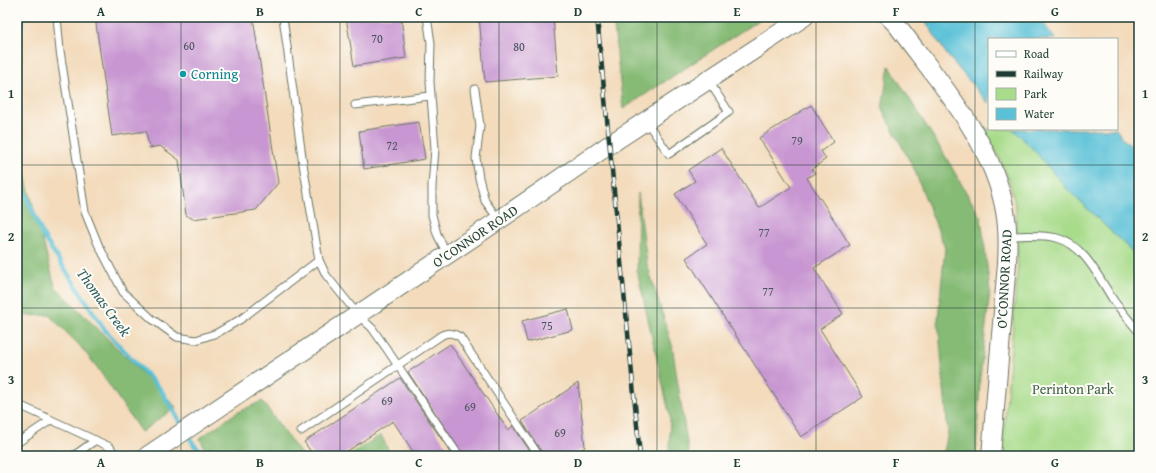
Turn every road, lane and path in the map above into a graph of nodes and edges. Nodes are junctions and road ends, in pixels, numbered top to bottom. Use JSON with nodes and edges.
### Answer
{"nodes":[{"id":1,"x":57,"y":17,"type":"edge"},
{"id":2,"x":283,"y":17,"type":"edge"},
{"id":3,"x":427,"y":17,"type":"edge"},
{"id":4,"x":804,"y":17,"type":"edge"},
{"id":5,"x":889,"y":17,"type":"edge"},
{"id":6,"x":708,"y":80,"type":"junction"},
{"id":7,"x":475,"y":89,"type":"dead end"},
{"id":8,"x":430,"y":96,"type":"junction"},
{"id":9,"x":355,"y":105,"type":"dead end"},
{"id":10,"x":646,"y":121,"type":"junction"},
{"id":11,"x":499,"y":220,"type":"junction"},
{"id":12,"x":1008,"y":236,"type":"junction"},
{"id":13,"x":447,"y":254,"type":"junction"},
{"id":14,"x":319,"y":260,"type":"junction"},
{"id":15,"x":358,"y":315,"type":"junction"},
{"id":16,"x":1139,"y":332,"type":"edge"},
{"id":17,"x":397,"y":364,"type":"junction"},
{"id":18,"x":17,"y":404,"type":"edge"},
{"id":19,"x":51,"y":420,"type":"junction"},
{"id":20,"x":301,"y":431,"type":"dead end"},
{"id":21,"x":96,"y":440,"type":"junction"},
{"id":22,"x":17,"y":443,"type":"edge"},
{"id":23,"x":73,"y":456,"type":"edge"},
{"id":24,"x":116,"y":456,"type":"edge"},
{"id":25,"x":147,"y":456,"type":"edge"},
{"id":26,"x":458,"y":456,"type":"edge"},
{"id":27,"x":539,"y":456,"type":"edge"},
{"id":28,"x":991,"y":456,"type":"edge"}],
"edges":[{"from":1,"to":14,"type":"lane"},
{"from":2,"to":14,"type":"lane"},
{"from":3,"to":8,"type":"lane"},
{"from":4,"to":6,"type":"street","name":"O'CONNOR ROAD"},
{"from":5,"to":12,"type":"street","name":"O'CONNOR ROAD"},
{"from":6,"to":10,"type":"street","name":"O'CONNOR ROAD"},
{"from":6,"to":10,"type":"lane"},
{"from":7,"to":11,"type":"lane"},
{"from":8,"to":9,"type":"lane"},
{"from":8,"to":13,"type":"lane"},
{"from":10,"to":11,"type":"street","name":"O'CONNOR ROAD"},
{"from":11,"to":13,"type":"street","name":"O'CONNOR ROAD"},
{"from":12,"to":16,"type":"lane"},
{"from":12,"to":28,"type":"street","name":"O'CONNOR ROAD"},
{"from":13,"to":15,"type":"street","name":"O'CONNOR ROAD"},
{"from":14,"to":15,"type":"lane"},
{"from":15,"to":17,"type":"lane"},
{"from":15,"to":25,"type":"street","name":"O'CONNOR ROAD"},
{"from":17,"to":20,"type":"lane"},
{"from":17,"to":26,"type":"lane"},
{"from":17,"to":27,"type":"lane"},
{"from":18,"to":19,"type":"lane"},
{"from":19,"to":21,"type":"lane"},
{"from":19,"to":22,"type":"lane"},
{"from":21,"to":23,"type":"lane"},
{"from":21,"to":24,"type":"lane"}]}
